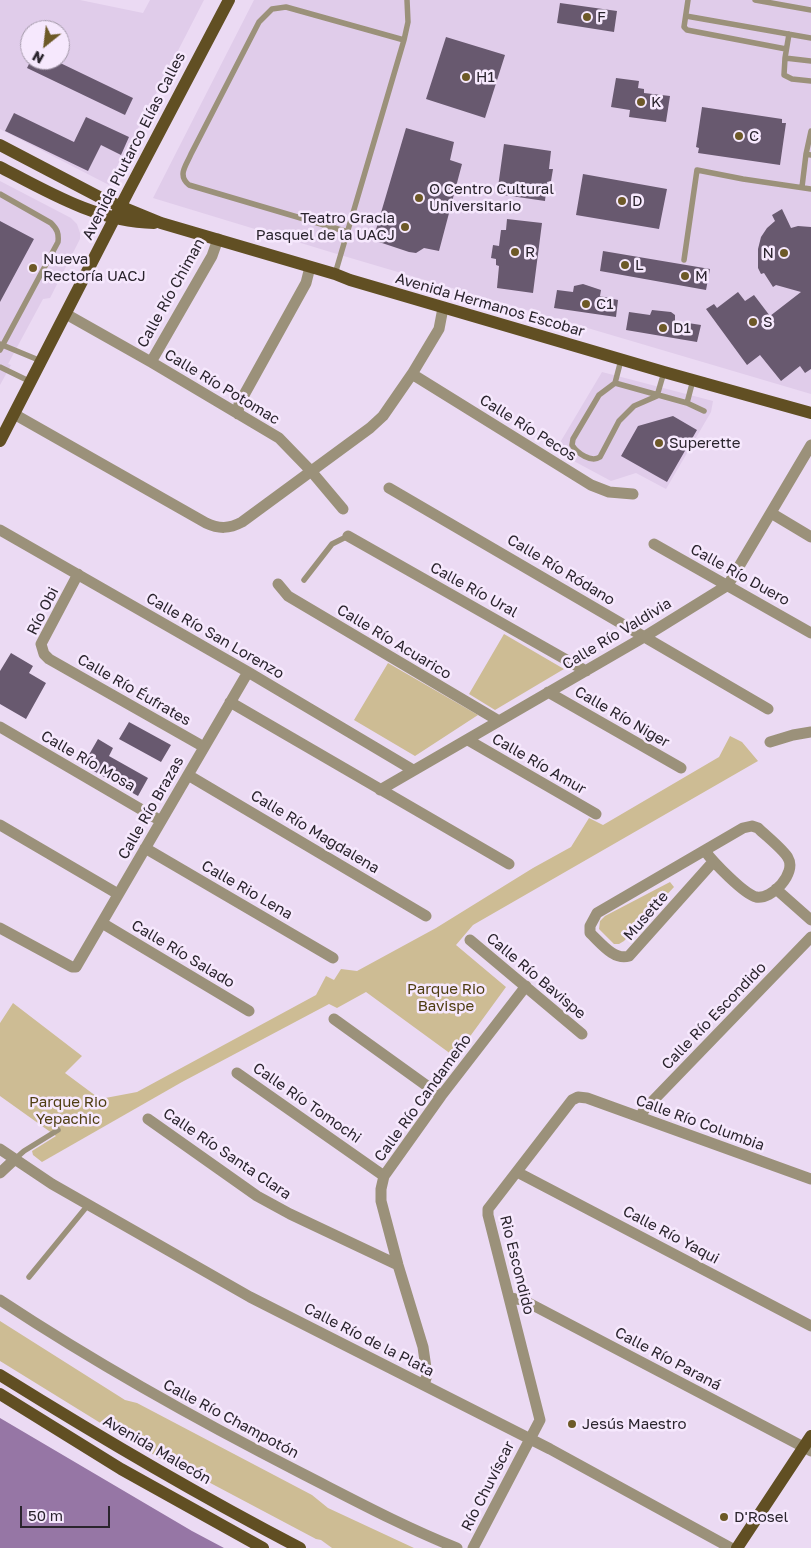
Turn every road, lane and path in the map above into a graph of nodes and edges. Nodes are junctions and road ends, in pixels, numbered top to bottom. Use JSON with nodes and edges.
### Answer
{"nodes":[{"id":1,"x":229,"y":0,"type":"edge"},
{"id":2,"x":407,"y":0,"type":"edge"},
{"id":3,"x":688,"y":0,"type":"edge"},
{"id":4,"x":755,"y":0,"type":"edge"},
{"id":5,"x":811,"y":10,"type":"edge"},
{"id":6,"x":686,"y":16,"type":"junction"},
{"id":7,"x":790,"y":34,"type":"junction"},
{"id":8,"x":811,"y":38,"type":"edge"},
{"id":9,"x":404,"y":40,"type":"junction"},
{"id":10,"x":786,"y":49,"type":"junction"},
{"id":11,"x":785,"y":58,"type":"junction"},
{"id":12,"x":811,"y":61,"type":"edge"},
{"id":13,"x":811,"y":81,"type":"edge"},
{"id":14,"x":811,"y":131,"type":"edge"},
{"id":15,"x":0,"y":145,"type":"edge"},
{"id":16,"x":809,"y":154,"type":"edge"},
{"id":17,"x":0,"y":167,"type":"edge"},
{"id":18,"x":802,"y":187,"type":"junction"},
{"id":19,"x":811,"y":189,"type":"edge"},
{"id":20,"x":0,"y":194,"type":"edge"},
{"id":21,"x":118,"y":212,"type":"junction"},
{"id":22,"x":348,"y":232,"type":"junction"},
{"id":23,"x":218,"y":239,"type":"junction"},
{"id":24,"x":684,"y":260,"type":"dead end"},
{"id":25,"x":310,"y":267,"type":"junction"},
{"id":26,"x":336,"y":274,"type":"junction"},
{"id":27,"x":443,"y":308,"type":"junction"},
{"id":28,"x":66,"y":314,"type":"junction"},
{"id":29,"x":1,"y":346,"type":"edge"},
{"id":30,"x":621,"y":360,"type":"junction"},
{"id":31,"x":41,"y":361,"type":"junction"},
{"id":32,"x":150,"y":362,"type":"junction"},
{"id":33,"x":0,"y":367,"type":"edge"},
{"id":34,"x":664,"y":372,"type":"junction"},
{"id":35,"x":412,"y":374,"type":"junction"},
{"id":36,"x":693,"y":380,"type":"junction"},
{"id":37,"x":30,"y":382,"type":"junction"},
{"id":38,"x":614,"y":383,"type":"junction"},
{"id":39,"x":657,"y":396,"type":"junction"},
{"id":40,"x":687,"y":403,"type":"junction"},
{"id":41,"x":704,"y":411,"type":"dead end"},
{"id":42,"x":811,"y":413,"type":"edge"},
{"id":43,"x":14,"y":414,"type":"junction"},
{"id":44,"x":238,"y":414,"type":"junction"},
{"id":45,"x":0,"y":441,"type":"edge"},
{"id":46,"x":811,"y":445,"type":"edge"},
{"id":47,"x":311,"y":471,"type":"junction"},
{"id":48,"x":389,"y":488,"type":"dead end"},
{"id":49,"x":633,"y":494,"type":"dead end"},
{"id":50,"x":343,"y":509,"type":"dead end"},
{"id":51,"x":771,"y":513,"type":"junction"},
{"id":52,"x":0,"y":530,"type":"edge"},
{"id":53,"x":348,"y":536,"type":"joint"},
{"id":54,"x":811,"y":537,"type":"edge"},
{"id":55,"x":654,"y":544,"type":"dead end"},
{"id":56,"x":78,"y":574,"type":"junction"},
{"id":57,"x":304,"y":580,"type":"dead end"},
{"id":58,"x":278,"y":584,"type":"dead end"},
{"id":59,"x":728,"y":585,"type":"junction"},
{"id":60,"x":811,"y":633,"type":"edge"},
{"id":61,"x":644,"y":637,"type":"junction"},
{"id":62,"x":49,"y":659,"type":"joint"},
{"id":63,"x":586,"y":671,"type":"junction"},
{"id":64,"x":248,"y":672,"type":"junction"},
{"id":65,"x":548,"y":692,"type":"junction"},
{"id":66,"x":230,"y":702,"type":"junction"},
{"id":67,"x":768,"y":709,"type":"dead end"},
{"id":68,"x":499,"y":721,"type":"junction"},
{"id":69,"x":0,"y":727,"type":"edge"},
{"id":70,"x":811,"y":732,"type":"edge"},
{"id":71,"x":468,"y":740,"type":"junction"},
{"id":72,"x":770,"y":742,"type":"dead end"},
{"id":73,"x":204,"y":748,"type":"junction"},
{"id":74,"x":681,"y":768,"type":"dead end"},
{"id":75,"x":413,"y":770,"type":"junction"},
{"id":76,"x":188,"y":775,"type":"junction"},
{"id":77,"x":380,"y":790,"type":"junction"},
{"id":78,"x":596,"y":814,"type":"dead end"},
{"id":79,"x":161,"y":821,"type":"junction"},
{"id":80,"x":0,"y":825,"type":"edge"},
{"id":81,"x":145,"y":848,"type":"junction"},
{"id":82,"x":705,"y":851,"type":"junction"},
{"id":83,"x":713,"y":862,"type":"junction"},
{"id":84,"x":509,"y":864,"type":"dead end"},
{"id":85,"x":776,"y":889,"type":"junction"},
{"id":86,"x":118,"y":894,"type":"junction"},
{"id":87,"x":426,"y":916,"type":"dead end"},
{"id":88,"x":811,"y":920,"type":"edge"},
{"id":89,"x":102,"y":923,"type":"junction"},
{"id":90,"x":0,"y":928,"type":"edge"},
{"id":91,"x":811,"y":937,"type":"edge"},
{"id":92,"x":470,"y":940,"type":"dead end"},
{"id":93,"x":333,"y":958,"type":"dead end"},
{"id":94,"x":526,"y":986,"type":"junction"},
{"id":95,"x":249,"y":1011,"type":"dead end"},
{"id":96,"x":334,"y":1018,"type":"dead end"},
{"id":97,"x":582,"y":1034,"type":"dead end"},
{"id":98,"x":237,"y":1073,"type":"dead end"},
{"id":99,"x":441,"y":1096,"type":"junction"},
{"id":100,"x":578,"y":1097,"type":"joint"},
{"id":101,"x":640,"y":1116,"type":"junction"},
{"id":102,"x":148,"y":1119,"type":"dead end"},
{"id":103,"x":58,"y":1130,"type":"dead end"},
{"id":104,"x":0,"y":1149,"type":"edge"},
{"id":105,"x":16,"y":1159,"type":"junction"},
{"id":106,"x":516,"y":1172,"type":"junction"},
{"id":107,"x":0,"y":1173,"type":"edge"},
{"id":108,"x":384,"y":1176,"type":"junction"},
{"id":109,"x":811,"y":1179,"type":"edge"},
{"id":110,"x":88,"y":1205,"type":"junction"},
{"id":111,"x":398,"y":1265,"type":"junction"},
{"id":112,"x":29,"y":1276,"type":"dead end"},
{"id":113,"x":510,"y":1298,"type":"junction"},
{"id":114,"x":0,"y":1300,"type":"edge"},
{"id":115,"x":811,"y":1326,"type":"edge"},
{"id":116,"x":0,"y":1375,"type":"edge"},
{"id":117,"x":424,"y":1385,"type":"junction"},
{"id":118,"x":0,"y":1394,"type":"edge"},
{"id":119,"x":811,"y":1436,"type":"edge"},
{"id":120,"x":530,"y":1439,"type":"junction"},
{"id":121,"x":807,"y":1449,"type":"edge"},
{"id":122,"x":264,"y":1548,"type":"edge"},
{"id":123,"x":300,"y":1548,"type":"edge"},
{"id":124,"x":457,"y":1548,"type":"edge"},
{"id":125,"x":473,"y":1548,"type":"edge"},
{"id":126,"x":732,"y":1548,"type":"edge"},
{"id":127,"x":737,"y":1548,"type":"edge"}],
"edges":[{"from":1,"to":21,"type":"main road","name":"Avenida Plutarco Elías Calles"},
{"from":2,"to":9,"type":"lane"},
{"from":3,"to":6,"type":"lane"},
{"from":4,"to":5,"type":"lane"},
{"from":6,"to":7,"type":"lane"},
{"from":6,"to":10,"type":"lane"},
{"from":7,"to":8,"type":"lane"},
{"from":7,"to":10,"type":"lane"},
{"from":9,"to":22,"type":"lane"},
{"from":9,"to":22,"type":"lane"},
{"from":10,"to":11,"type":"lane"},
{"from":11,"to":12,"type":"lane"},
{"from":11,"to":13,"type":"lane"},
{"from":14,"to":16,"type":"lane"},
{"from":15,"to":21,"type":"main road","name":"Avenida Hermanos Escobar"},
{"from":16,"to":18,"type":"lane"},
{"from":17,"to":21,"type":"main road","name":"Avenida Hermanos Escobar"},
{"from":18,"to":19,"type":"lane"},
{"from":18,"to":24,"type":"lane"},
{"from":20,"to":29,"type":"lane"},
{"from":21,"to":23,"type":"main road","name":"Avenida Hermanos Escobar"},
{"from":21,"to":28,"type":"main road","name":"Avenida Plutarco Elías Calles"},
{"from":22,"to":26,"type":"lane"},
{"from":23,"to":25,"type":"main road","name":"Avenida Hermanos Escobar"},
{"from":23,"to":32,"type":"street","name":"Calle Río Chiman"},
{"from":25,"to":26,"type":"main road","name":"Avenida Hermanos Escobar"},
{"from":25,"to":44,"type":"street"},
{"from":26,"to":27,"type":"main road","name":"Avenida Hermanos Escobar"},
{"from":27,"to":30,"type":"main road","name":"Avenida Hermanos Escobar"},
{"from":27,"to":35,"type":"street"},
{"from":28,"to":31,"type":"main road","name":"Avenida Plutarco Elías Calles"},
{"from":28,"to":32,"type":"street","name":"Calle Río Potomac"},
{"from":29,"to":31,"type":"lane"},
{"from":30,"to":34,"type":"main road","name":"Avenida Hermanos Escobar"},
{"from":30,"to":38,"type":"lane"},
{"from":31,"to":37,"type":"main road","name":"Avenida Plutarco Elías Calles"},
{"from":32,"to":44,"type":"street","name":"Calle Río Potomac"},
{"from":33,"to":37,"type":"lane"},
{"from":34,"to":36,"type":"main road","name":"Avenida Hermanos Escobar"},
{"from":34,"to":39,"type":"lane"},
{"from":35,"to":47,"type":"street"},
{"from":35,"to":49,"type":"street","name":"Calle Río Pecos"},
{"from":36,"to":40,"type":"lane"},
{"from":36,"to":42,"type":"main road","name":"Avenida Hermanos Escobar"},
{"from":37,"to":43,"type":"main road","name":"Avenida Plutarco Elías Calles"},
{"from":38,"to":39,"type":"lane"},
{"from":38,"to":39,"type":"lane"},
{"from":39,"to":40,"type":"lane"},
{"from":40,"to":41,"type":"lane"},
{"from":43,"to":45,"type":"main road","name":"Avenida Plutarco Elías Calles"},
{"from":43,"to":47,"type":"street"},
{"from":44,"to":47,"type":"street","name":"Calle Río Potomac"},
{"from":46,"to":51,"type":"street","name":"Calle Río Valdivia"},
{"from":47,"to":50,"type":"street","name":"Calle Río Potomac"},
{"from":48,"to":61,"type":"street","name":"Calle Río Ródano"},
{"from":51,"to":54,"type":"street"},
{"from":51,"to":59,"type":"street","name":"Calle Río Valdivia"},
{"from":52,"to":56,"type":"street","name":"Calle Río San Lorenzo"},
{"from":53,"to":57,"type":"lane"},
{"from":53,"to":63,"type":"street","name":"Calle Río Ural"},
{"from":55,"to":59,"type":"street","name":"Calle Río Duero"},
{"from":56,"to":62,"type":"street","name":"Río Obi"},
{"from":56,"to":64,"type":"street","name":"Calle Río San Lorenzo"},
{"from":58,"to":68,"type":"street","name":"Calle Río Acuarico"},
{"from":59,"to":60,"type":"street","name":"Calle Río Duero"},
{"from":59,"to":61,"type":"street","name":"Calle Río Valdivia"},
{"from":61,"to":63,"type":"street","name":"Calle Río Valdivia"},
{"from":61,"to":67,"type":"street","name":"Calle Río Ródano"},
{"from":62,"to":73,"type":"street","name":"Calle Río Éufrates"},
{"from":63,"to":65,"type":"street","name":"Calle Río Valdivia"},
{"from":64,"to":66,"type":"street","name":"Calle Río Brazas"},
{"from":64,"to":75,"type":"street","name":"Calle Río San Lorenzo"},
{"from":65,"to":68,"type":"street","name":"Calle Río Valdivia"},
{"from":65,"to":74,"type":"street","name":"Calle Río Niger"},
{"from":66,"to":73,"type":"street","name":"Calle Río Brazas"},
{"from":66,"to":77,"type":"street"},
{"from":68,"to":71,"type":"street","name":"Calle Río Valdivia"},
{"from":69,"to":79,"type":"street","name":"Calle Río Mosa"},
{"from":70,"to":72,"type":"street"},
{"from":71,"to":75,"type":"street","name":"Calle Río Valdivia"},
{"from":71,"to":78,"type":"street","name":"Calle Río Amur"},
{"from":73,"to":76,"type":"street","name":"Calle Río Brazas"},
{"from":75,"to":77,"type":"street","name":"Calle Río Valdivia"},
{"from":76,"to":79,"type":"street","name":"Calle Río Brazas"},
{"from":76,"to":87,"type":"street","name":"Calle Río Magdalena"},
{"from":77,"to":84,"type":"street"},
{"from":79,"to":81,"type":"street","name":"Calle Río Brazas"},
{"from":80,"to":86,"type":"street"},
{"from":81,"to":86,"type":"street","name":"Calle Río Brazas"},
{"from":81,"to":93,"type":"street","name":"Calle Rio Lena"},
{"from":82,"to":83,"type":"street"},
{"from":82,"to":83,"type":"street","name":"Musette"},
{"from":82,"to":85,"type":"street","name":"Musette"},
{"from":83,"to":85,"type":"street"},
{"from":85,"to":88,"type":"street"},
{"from":86,"to":89,"type":"street","name":"Calle Río Brazas"},
{"from":89,"to":90,"type":"street","name":"Calle Río Brazas"},
{"from":89,"to":95,"type":"street","name":"Calle Río Salado"},
{"from":91,"to":101,"type":"street","name":"Calle Río Escondido"},
{"from":92,"to":94,"type":"street","name":"Calle Río Bavispe"},
{"from":94,"to":97,"type":"street","name":"Calle Río Bavispe"},
{"from":94,"to":99,"type":"street","name":"Calle Río Candameño"},
{"from":96,"to":99,"type":"street"},
{"from":98,"to":108,"type":"street","name":"Calle Río Tomochi"},
{"from":99,"to":108,"type":"street","name":"Calle Río Candameño"},
{"from":100,"to":101,"type":"street","name":"Calle Río Columbia"},
{"from":100,"to":106,"type":"street","name":"Rio Escondido"},
{"from":101,"to":109,"type":"street","name":"Calle Río Columbia"},
{"from":102,"to":111,"type":"street","name":"Calle Río Santa Clara"},
{"from":103,"to":105,"type":"lane"},
{"from":104,"to":105,"type":"street","name":"Calle Río de la Plata"},
{"from":105,"to":107,"type":"street"},
{"from":105,"to":110,"type":"street","name":"Calle Río de la Plata"},
{"from":106,"to":113,"type":"street","name":"Rio Escondido"},
{"from":106,"to":115,"type":"street","name":"Calle Río Yaqui"},
{"from":108,"to":111,"type":"street","name":"Calle Río Candameño"},
{"from":110,"to":112,"type":"lane"},
{"from":110,"to":117,"type":"street","name":"Calle Río de la Plata"},
{"from":111,"to":117,"type":"street","name":"Calle Río Candameño"},
{"from":113,"to":120,"type":"street","name":"Rio Escondido"},
{"from":113,"to":121,"type":"street","name":"Calle Río Paraná"},
{"from":114,"to":124,"type":"street","name":"Calle Río Champotón"},
{"from":116,"to":123,"type":"main road","name":"Avenida Malecón"},
{"from":117,"to":120,"type":"street","name":"Calle Río de la Plata"},
{"from":118,"to":122,"type":"main road"},
{"from":119,"to":121,"type":"main road"},
{"from":120,"to":125,"type":"street","name":"Río Chuvíscar"},
{"from":120,"to":126,"type":"street","name":"Calle Río de la Plata"},
{"from":121,"to":127,"type":"main road"}]}
